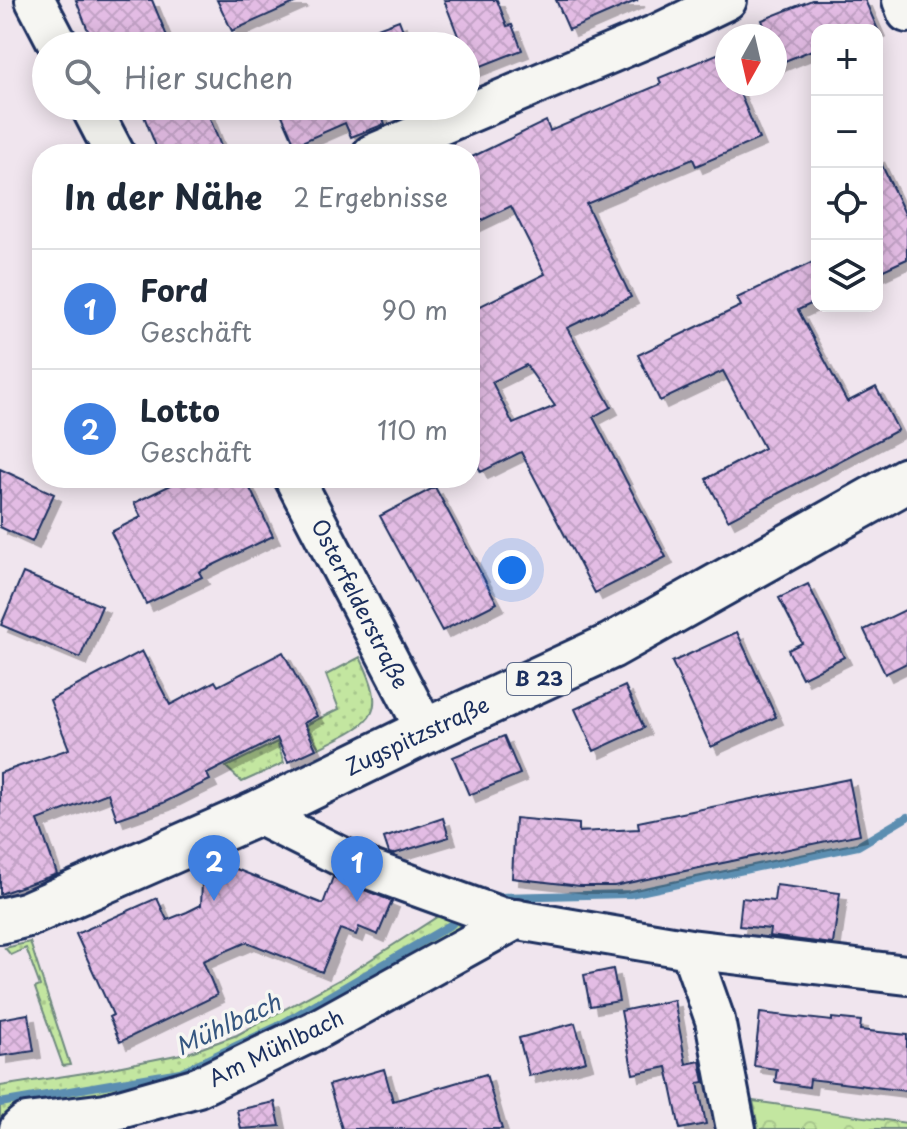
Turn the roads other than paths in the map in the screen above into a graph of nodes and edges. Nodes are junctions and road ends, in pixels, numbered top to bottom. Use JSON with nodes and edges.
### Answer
{"nodes":[{"id":1,"x":35,"y":0,"type":"edge"},
{"id":2,"x":727,"y":0,"type":"edge"},
{"id":3,"x":902,"y":0,"type":"edge"},
{"id":4,"x":907,"y":13,"type":"edge"},
{"id":5,"x":52,"y":32,"type":"edge"},
{"id":6,"x":480,"y":108,"type":"edge"},
{"id":7,"x":97,"y":120,"type":"edge"},
{"id":8,"x":453,"y":120,"type":"edge"},
{"id":9,"x":110,"y":144,"type":"edge"},
{"id":10,"x":396,"y":144,"type":"edge"},
{"id":11,"x":907,"y":480,"type":"edge"},
{"id":12,"x":299,"y":488,"type":"edge"},
{"id":13,"x":426,"y":731,"type":"junction"},
{"id":14,"x":256,"y":814,"type":"junction"},
{"id":15,"x":509,"y":918,"type":"junction"},
{"id":16,"x":0,"y":921,"type":"edge"},
{"id":17,"x":690,"y":949,"type":"junction"},
{"id":18,"x":907,"y":975,"type":"edge"},
{"id":19,"x":19,"y":1129,"type":"edge"},
{"id":20,"x":736,"y":1129,"type":"edge"}],
"edges":[{"from":1,"to":5,"type":"street"},
{"from":2,"to":6,"type":"street"},
{"from":3,"to":4,"type":"street"},
{"from":7,"to":9,"type":"street"},
{"from":8,"to":10,"type":"street"},
{"from":11,"to":13,"type":"main road","name":"Zugspitzstraße","number":"B 23"},
{"from":12,"to":13,"type":"street","name":"Osterfelderstraße"},
{"from":13,"to":14,"type":"main road","name":"Zugspitzstraße","number":"B 23"},
{"from":14,"to":15,"type":"street"},
{"from":14,"to":16,"type":"main road","name":"Zugspitzstraße","number":"B 23"},
{"from":15,"to":17,"type":"street"},
{"from":15,"to":19,"type":"street","name":"Am Mühlbach"},
{"from":17,"to":18,"type":"street"},
{"from":17,"to":20,"type":"street"}]}
